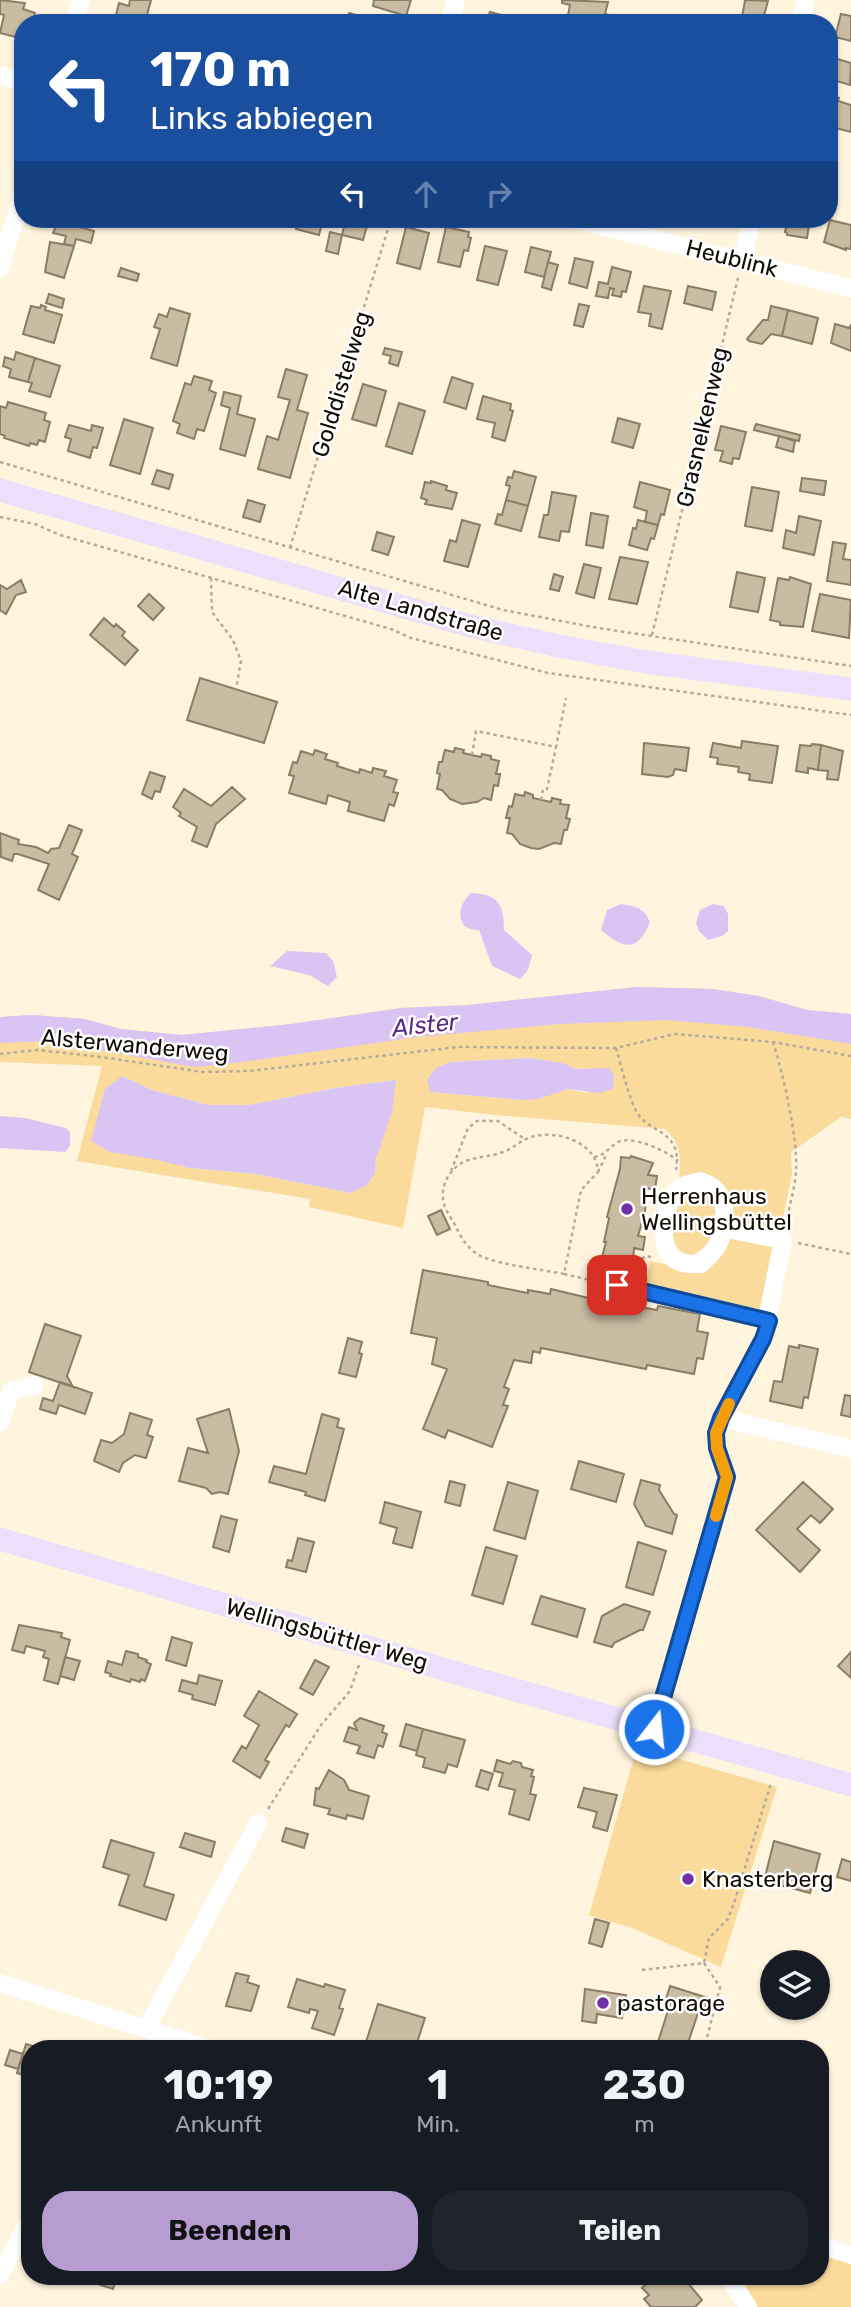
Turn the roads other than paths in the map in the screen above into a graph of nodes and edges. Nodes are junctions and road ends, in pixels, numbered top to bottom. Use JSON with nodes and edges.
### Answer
{"nodes":[{"id":1,"x":14,"y":222,"type":"edge"},
{"id":2,"x":609,"y":228,"type":"edge"},
{"id":3,"x":750,"y":228,"type":"edge"},
{"id":4,"x":742,"y":261,"type":"junction"},
{"id":5,"x":0,"y":268,"type":"edge"},
{"id":6,"x":851,"y":288,"type":"edge"},
{"id":7,"x":0,"y":490,"type":"edge"},
{"id":8,"x":851,"y":689,"type":"edge"},
{"id":9,"x":723,"y":1228,"type":"junction"},
{"id":10,"x":617,"y":1285,"type":"dead end"},
{"id":11,"x":769,"y":1321,"type":"junction"},
{"id":12,"x":35,"y":1385,"type":"dead end"},
{"id":13,"x":721,"y":1418,"type":"junction"},
{"id":14,"x":0,"y":1422,"type":"edge"},
{"id":15,"x":851,"y":1449,"type":"edge"},
{"id":16,"x":0,"y":1539,"type":"edge"},
{"id":17,"x":654,"y":1729,"type":"junction"},
{"id":18,"x":851,"y":1785,"type":"edge"},
{"id":19,"x":258,"y":1823,"type":"road end"},
{"id":20,"x":0,"y":1983,"type":"edge"},
{"id":21,"x":146,"y":2029,"type":"junction"},
{"id":22,"x":181,"y":2040,"type":"edge"},
{"id":23,"x":21,"y":2236,"type":"edge"},
{"id":24,"x":829,"y":2248,"type":"edge"},
{"id":25,"x":851,"y":2255,"type":"edge"},
{"id":26,"x":0,"y":2274,"type":"edge"},
{"id":27,"x":735,"y":2285,"type":"edge"},
{"id":28,"x":748,"y":2307,"type":"edge"}],
"edges":[{"from":1,"to":5,"type":"street"},
{"from":2,"to":4,"type":"street","name":"Heublink"},
{"from":3,"to":4,"type":"street"},
{"from":4,"to":6,"type":"street","name":"Heublink"},
{"from":7,"to":8,"type":"main road","name":"Alte Landstraße"},
{"from":9,"to":9,"type":"street"},
{"from":9,"to":11,"type":"street"},
{"from":10,"to":11,"type":"street"},
{"from":11,"to":13,"type":"street"},
{"from":12,"to":14,"type":"street"},
{"from":13,"to":15,"type":"street"},
{"from":13,"to":17,"type":"street"},
{"from":16,"to":17,"type":"main road","name":"Wellingsbüttler Weg"},
{"from":17,"to":18,"type":"main road","name":"Wellingsbüttler Weg"},
{"from":19,"to":21,"type":"street"},
{"from":20,"to":21,"type":"street"},
{"from":21,"to":22,"type":"street"},
{"from":23,"to":26,"type":"street"},
{"from":24,"to":25,"type":"street"},
{"from":27,"to":28,"type":"street"}]}
